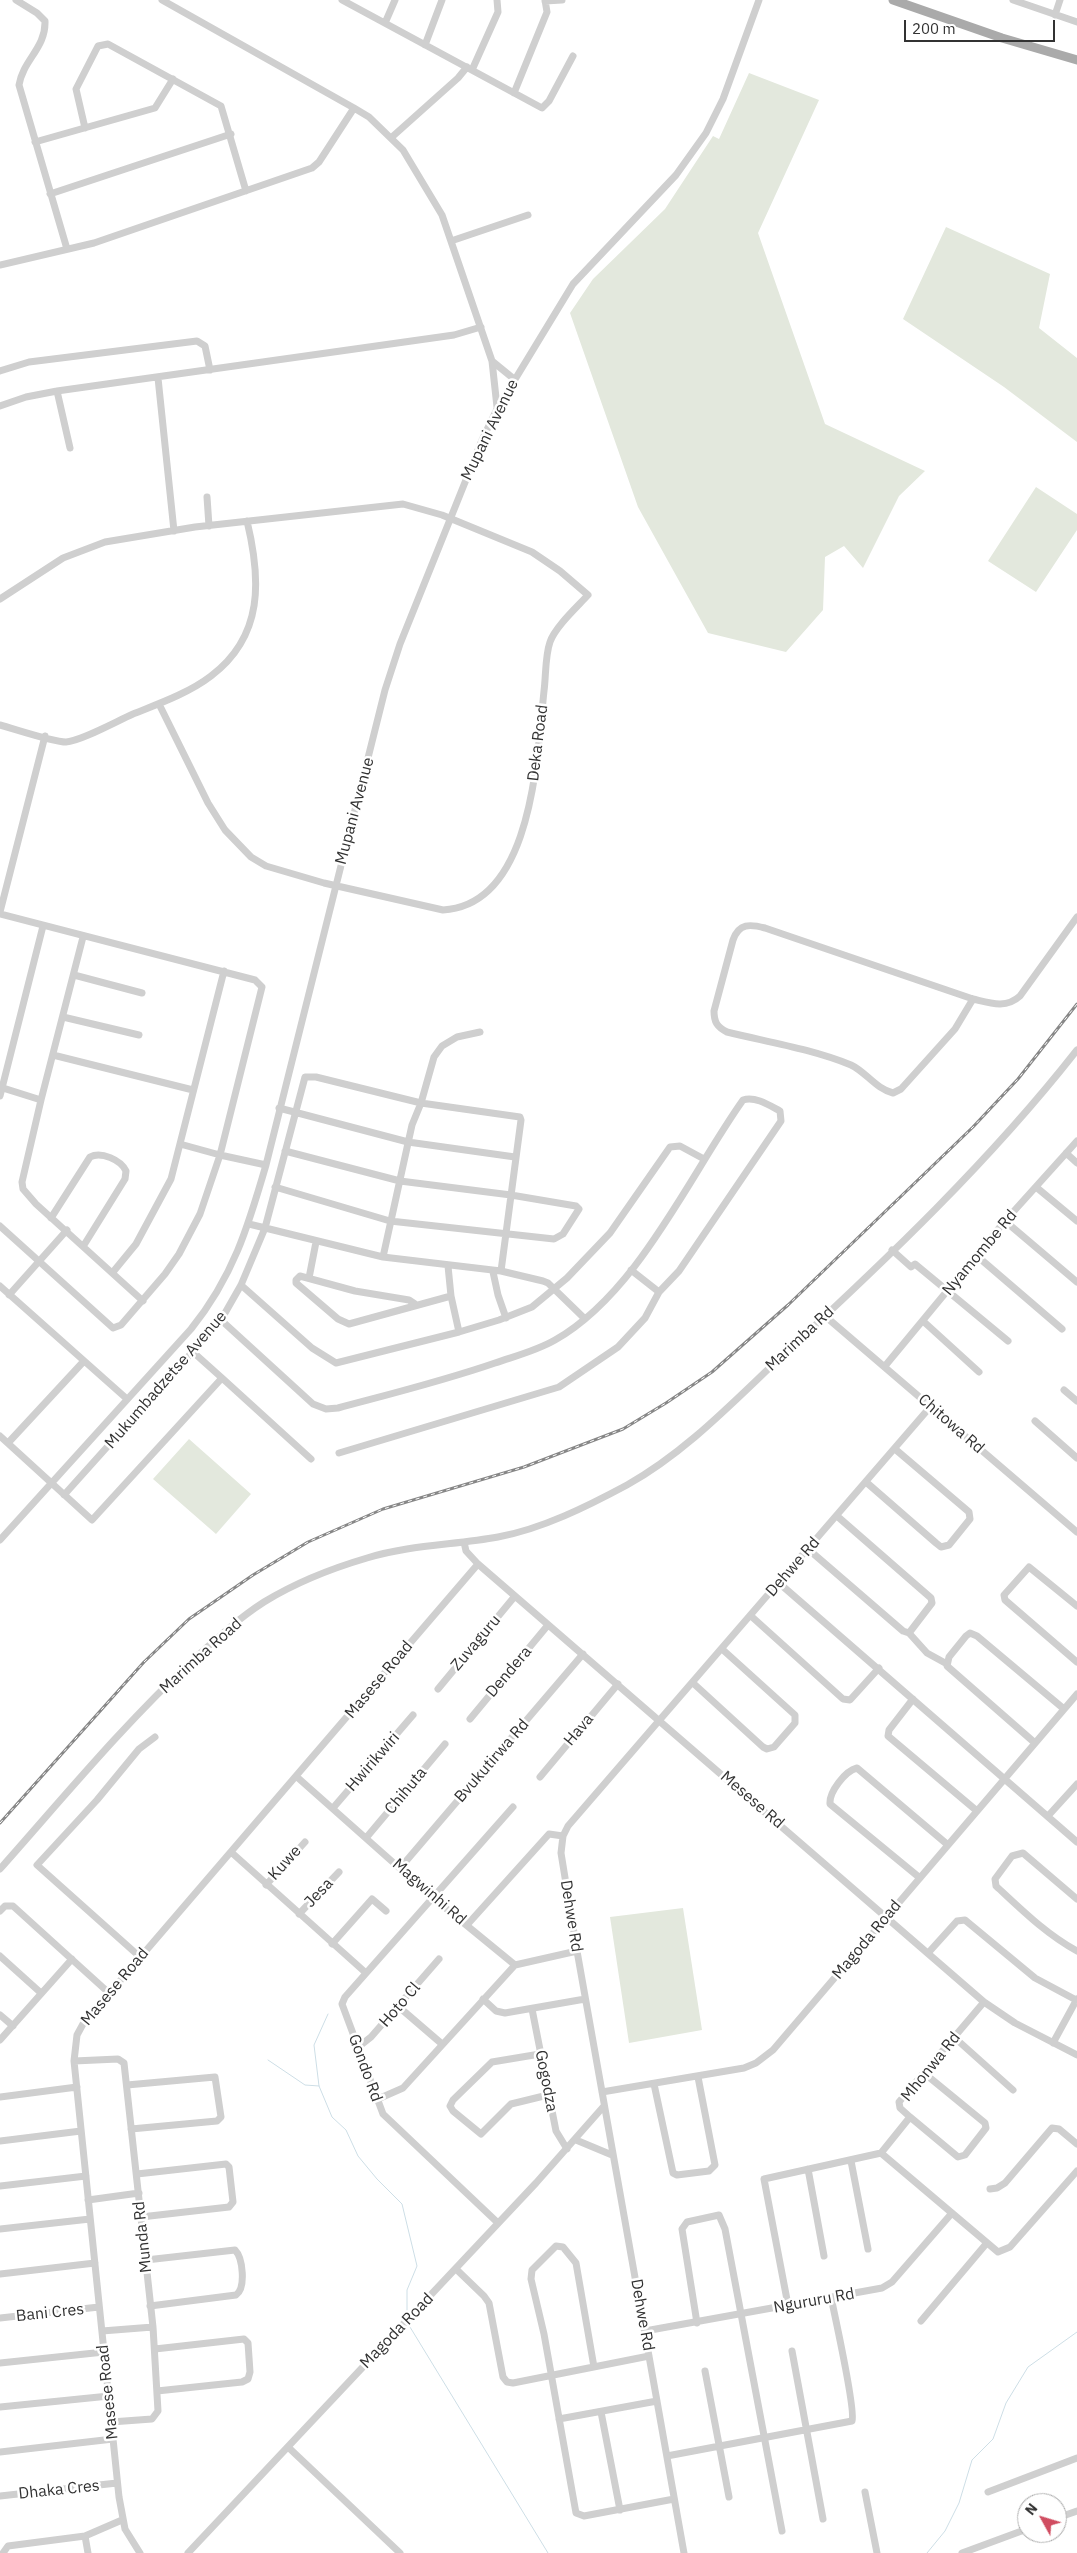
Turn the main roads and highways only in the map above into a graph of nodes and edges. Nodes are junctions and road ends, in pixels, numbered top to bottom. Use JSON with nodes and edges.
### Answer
{"nodes":[{"id":1,"x":893,"y":0,"type":"edge"},
{"id":2,"x":1077,"y":60,"type":"edge"}],
"edges":[{"from":1,"to":2,"type":"main road"}]}
